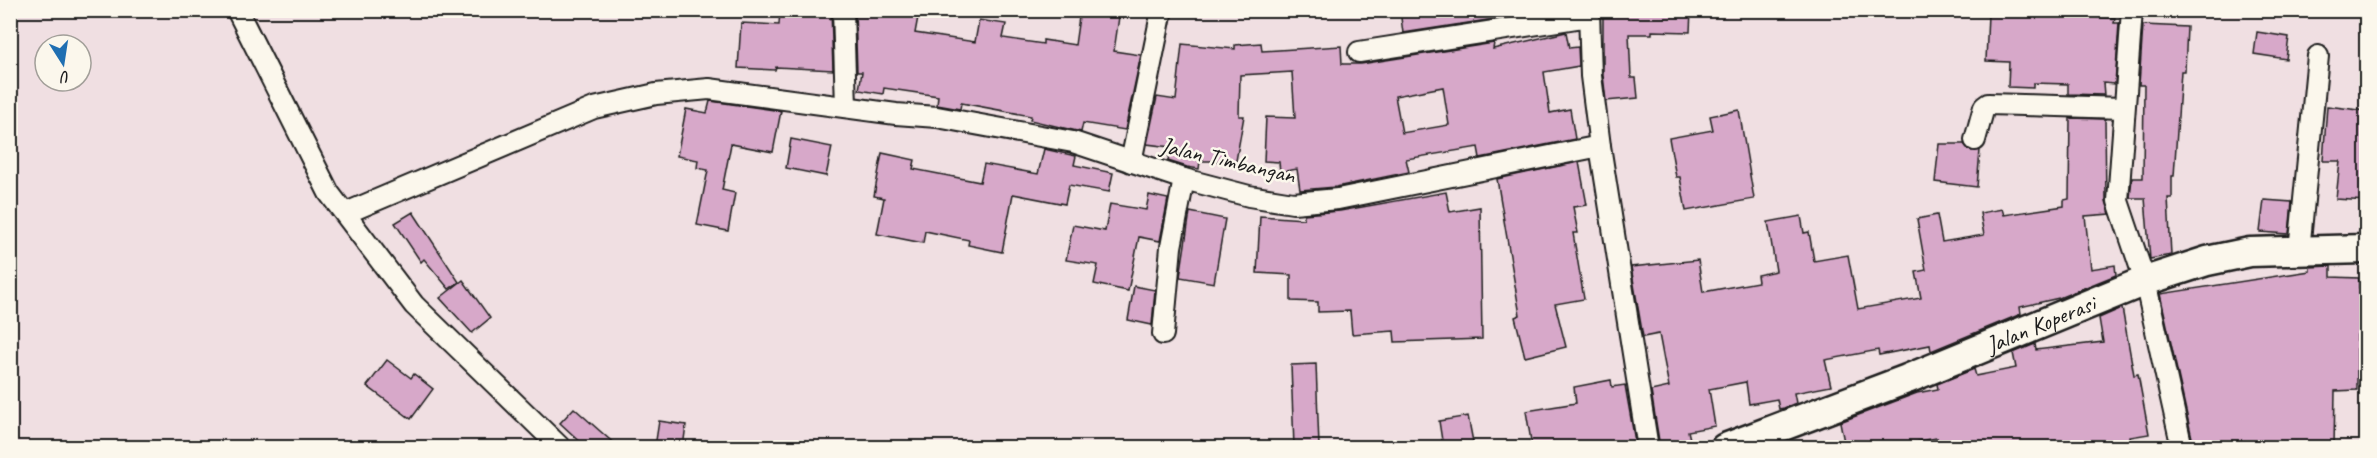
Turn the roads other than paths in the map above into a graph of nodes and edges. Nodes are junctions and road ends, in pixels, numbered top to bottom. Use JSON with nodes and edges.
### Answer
{"nodes":[{"id":1,"x":237,"y":10,"type":"edge"},
{"id":2,"x":843,"y":10,"type":"edge"},
{"id":3,"x":1162,"y":10,"type":"edge"},
{"id":4,"x":2132,"y":10,"type":"edge"},
{"id":5,"x":1589,"y":13,"type":"edge"},
{"id":6,"x":1359,"y":52,"type":"dead end"},
{"id":7,"x":2318,"y":56,"type":"dead end"},
{"id":8,"x":846,"y":107,"type":"junction"},
{"id":9,"x":2123,"y":108,"type":"junction"},
{"id":10,"x":1975,"y":140,"type":"dead end"},
{"id":11,"x":1600,"y":146,"type":"junction"},
{"id":12,"x":1131,"y":162,"type":"junction"},
{"id":13,"x":1184,"y":179,"type":"junction"},
{"id":14,"x":346,"y":213,"type":"junction"},
{"id":15,"x":2367,"y":249,"type":"edge"},
{"id":16,"x":2299,"y":251,"type":"junction"},
{"id":17,"x":2145,"y":281,"type":"junction"},
{"id":18,"x":1163,"y":334,"type":"dead end"},
{"id":19,"x":561,"y":447,"type":"edge"},
{"id":20,"x":1648,"y":447,"type":"edge"},
{"id":21,"x":1725,"y":447,"type":"edge"},
{"id":22,"x":2182,"y":447,"type":"edge"}],
"edges":[{"from":1,"to":14,"type":"street"},
{"from":2,"to":8,"type":"street"},
{"from":3,"to":12,"type":"street"},
{"from":4,"to":9,"type":"street"},
{"from":5,"to":6,"type":"street"},
{"from":5,"to":11,"type":"street"},
{"from":7,"to":16,"type":"street"},
{"from":8,"to":12,"type":"street","name":"Jalan Timbangan"},
{"from":8,"to":14,"type":"street","name":"Jalan Timbangan"},
{"from":9,"to":10,"type":"street"},
{"from":9,"to":17,"type":"street"},
{"from":11,"to":13,"type":"street","name":"Jalan Timbangan"},
{"from":11,"to":20,"type":"street"},
{"from":12,"to":13,"type":"street","name":"Jalan Timbangan"},
{"from":13,"to":18,"type":"street"},
{"from":14,"to":19,"type":"street"},
{"from":15,"to":16,"type":"street","name":"Jalan Koperasi"},
{"from":16,"to":17,"type":"street","name":"Jalan Koperasi"},
{"from":17,"to":21,"type":"street","name":"Jalan Koperasi"},
{"from":17,"to":22,"type":"street"}]}
